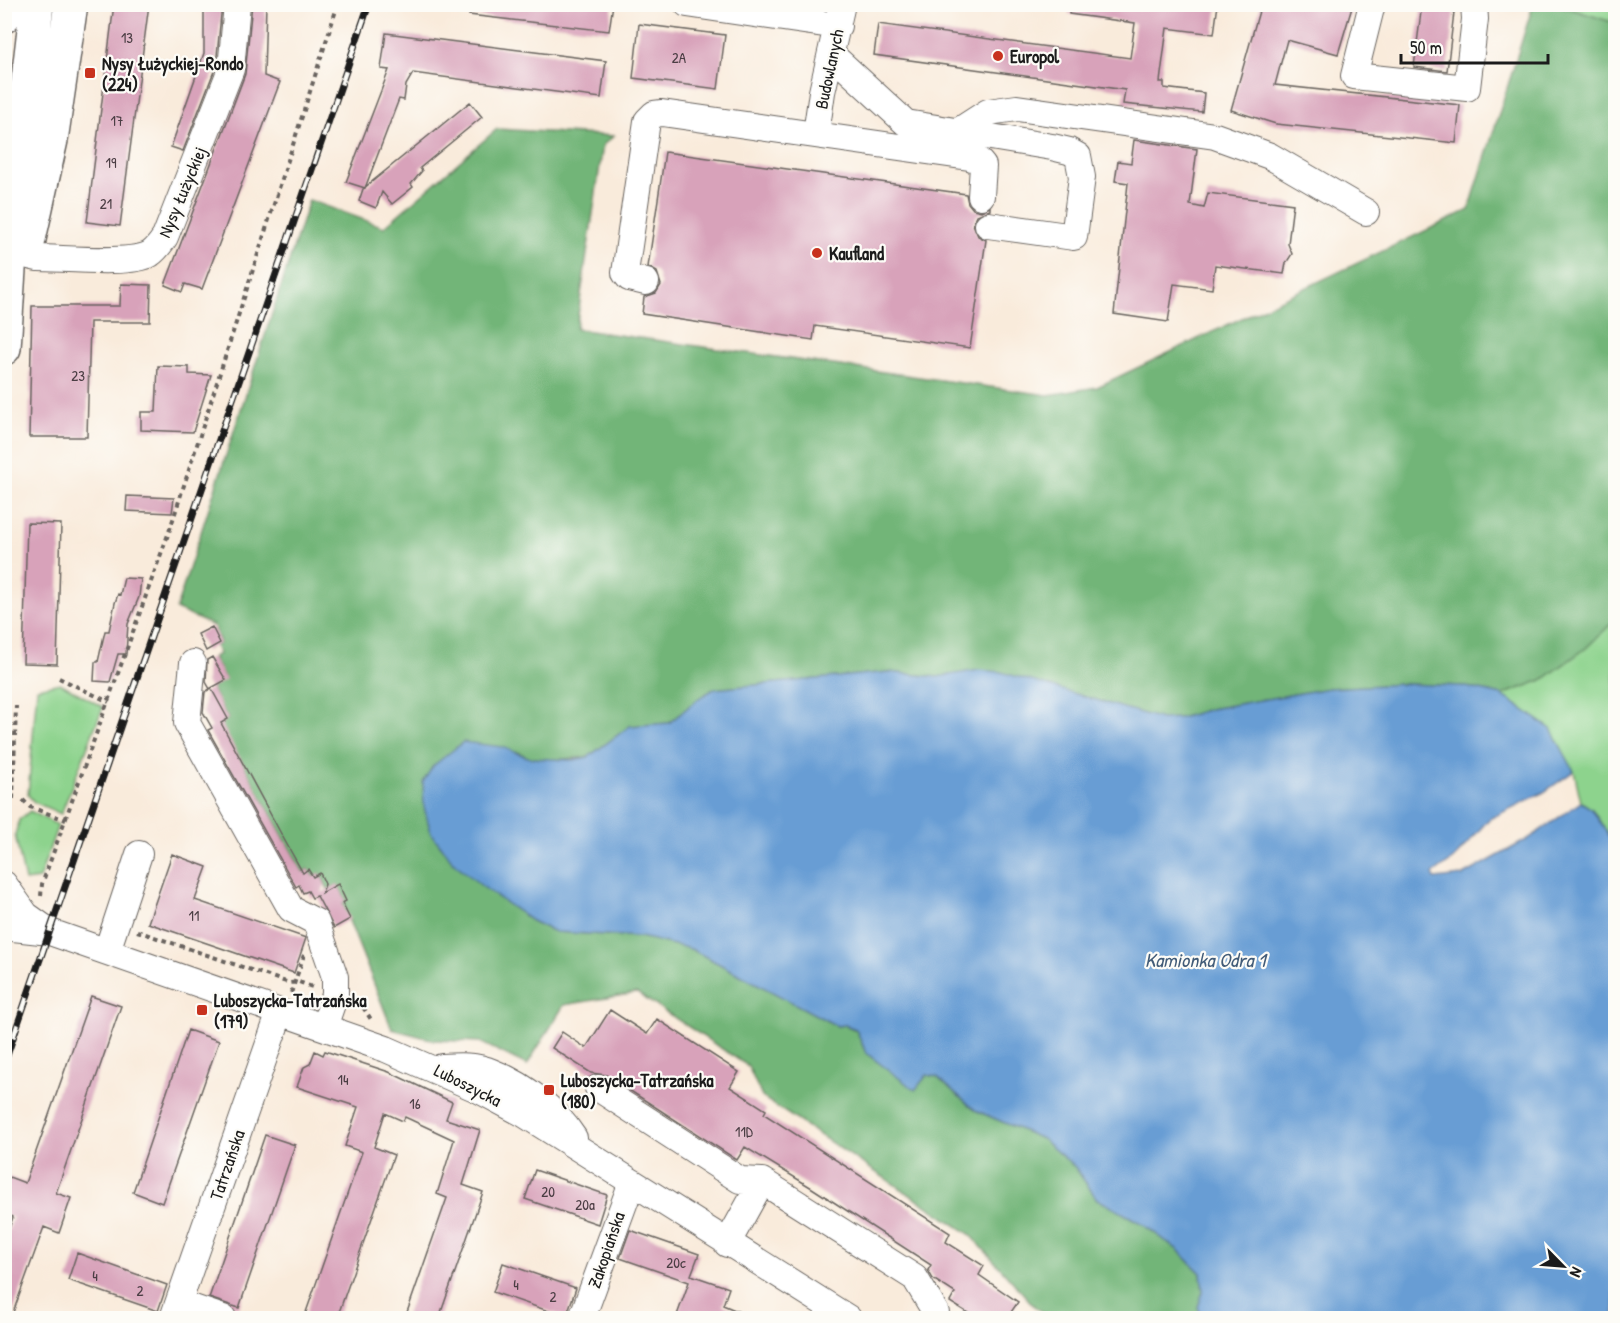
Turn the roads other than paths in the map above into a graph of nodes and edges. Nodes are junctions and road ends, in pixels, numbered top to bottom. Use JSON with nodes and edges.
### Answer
{"nodes":[{"id":1,"x":6,"y":4,"type":"edge"},
{"id":2,"x":38,"y":4,"type":"edge"},
{"id":3,"x":71,"y":4,"type":"edge"},
{"id":4,"x":237,"y":4,"type":"edge"},
{"id":5,"x":687,"y":4,"type":"edge"},
{"id":6,"x":1372,"y":4,"type":"edge"},
{"id":7,"x":1474,"y":4,"type":"edge"},
{"id":8,"x":840,"y":15,"type":"edge"},
{"id":9,"x":4,"y":16,"type":"edge"},
{"id":10,"x":831,"y":54,"type":"junction"},
{"id":11,"x":957,"y":132,"type":"junction"},
{"id":12,"x":816,"y":134,"type":"junction"},
{"id":13,"x":981,"y":196,"type":"dead end"},
{"id":14,"x":1366,"y":212,"type":"dead end"},
{"id":15,"x":988,"y":225,"type":"dead end"},
{"id":16,"x":25,"y":255,"type":"junction"},
{"id":17,"x":646,"y":282,"type":"dead end"},
{"id":18,"x":6,"y":316,"type":"edge"},
{"id":19,"x":4,"y":348,"type":"edge"},
{"id":20,"x":193,"y":663,"type":"dead end"},
{"id":21,"x":139,"y":854,"type":"dead end"},
{"id":22,"x":4,"y":884,"type":"edge"},
{"id":23,"x":4,"y":927,"type":"edge"},
{"id":24,"x":50,"y":932,"type":"junction"},
{"id":25,"x":107,"y":951,"type":"junction"},
{"id":26,"x":285,"y":1006,"type":"junction"},
{"id":27,"x":324,"y":1027,"type":"junction"},
{"id":28,"x":598,"y":1088,"type":"dead end"},
{"id":29,"x":762,"y":1181,"type":"junction"},
{"id":30,"x":632,"y":1182,"type":"junction"},
{"id":31,"x":727,"y":1244,"type":"junction"},
{"id":32,"x":176,"y":1311,"type":"edge"},
{"id":33,"x":938,"y":1317,"type":"edge"},
{"id":34,"x":223,"y":1318,"type":"edge"},
{"id":35,"x":582,"y":1318,"type":"edge"},
{"id":36,"x":848,"y":1318,"type":"edge"}],
"edges":[{"from":1,"to":9,"type":"main road"},
{"from":2,"to":18,"type":"main road"},
{"from":3,"to":16,"type":"main road"},
{"from":4,"to":16,"type":"street","name":"Nysy Łużyckiej"},
{"from":5,"to":8,"type":"street"},
{"from":6,"to":7,"type":"street"},
{"from":8,"to":10,"type":"street","name":"Budowlanych"},
{"from":10,"to":11,"type":"street"},
{"from":10,"to":12,"type":"street","name":"Budowlanych"},
{"from":11,"to":14,"type":"street"},
{"from":11,"to":15,"type":"street"},
{"from":12,"to":13,"type":"street"},
{"from":12,"to":17,"type":"street"},
{"from":16,"to":18,"type":"main road"},
{"from":18,"to":19,"type":"main road"},
{"from":20,"to":27,"type":"street"},
{"from":21,"to":25,"type":"street"},
{"from":22,"to":24,"type":"street"},
{"from":23,"to":24,"type":"street"},
{"from":24,"to":25,"type":"street","name":"Luboszycka"},
{"from":25,"to":26,"type":"street","name":"Luboszycka"},
{"from":26,"to":27,"type":"street","name":"Luboszycka"},
{"from":26,"to":32,"type":"street","name":"Tatrzańska"},
{"from":27,"to":30,"type":"street","name":"Luboszycka"},
{"from":28,"to":29,"type":"street"},
{"from":29,"to":31,"type":"street"},
{"from":29,"to":33,"type":"street"},
{"from":30,"to":31,"type":"street","name":"Luboszycka"},
{"from":30,"to":35,"type":"street","name":"Zakopiańska"},
{"from":31,"to":36,"type":"street","name":"Luboszycka"},
{"from":32,"to":34,"type":"street"}]}
